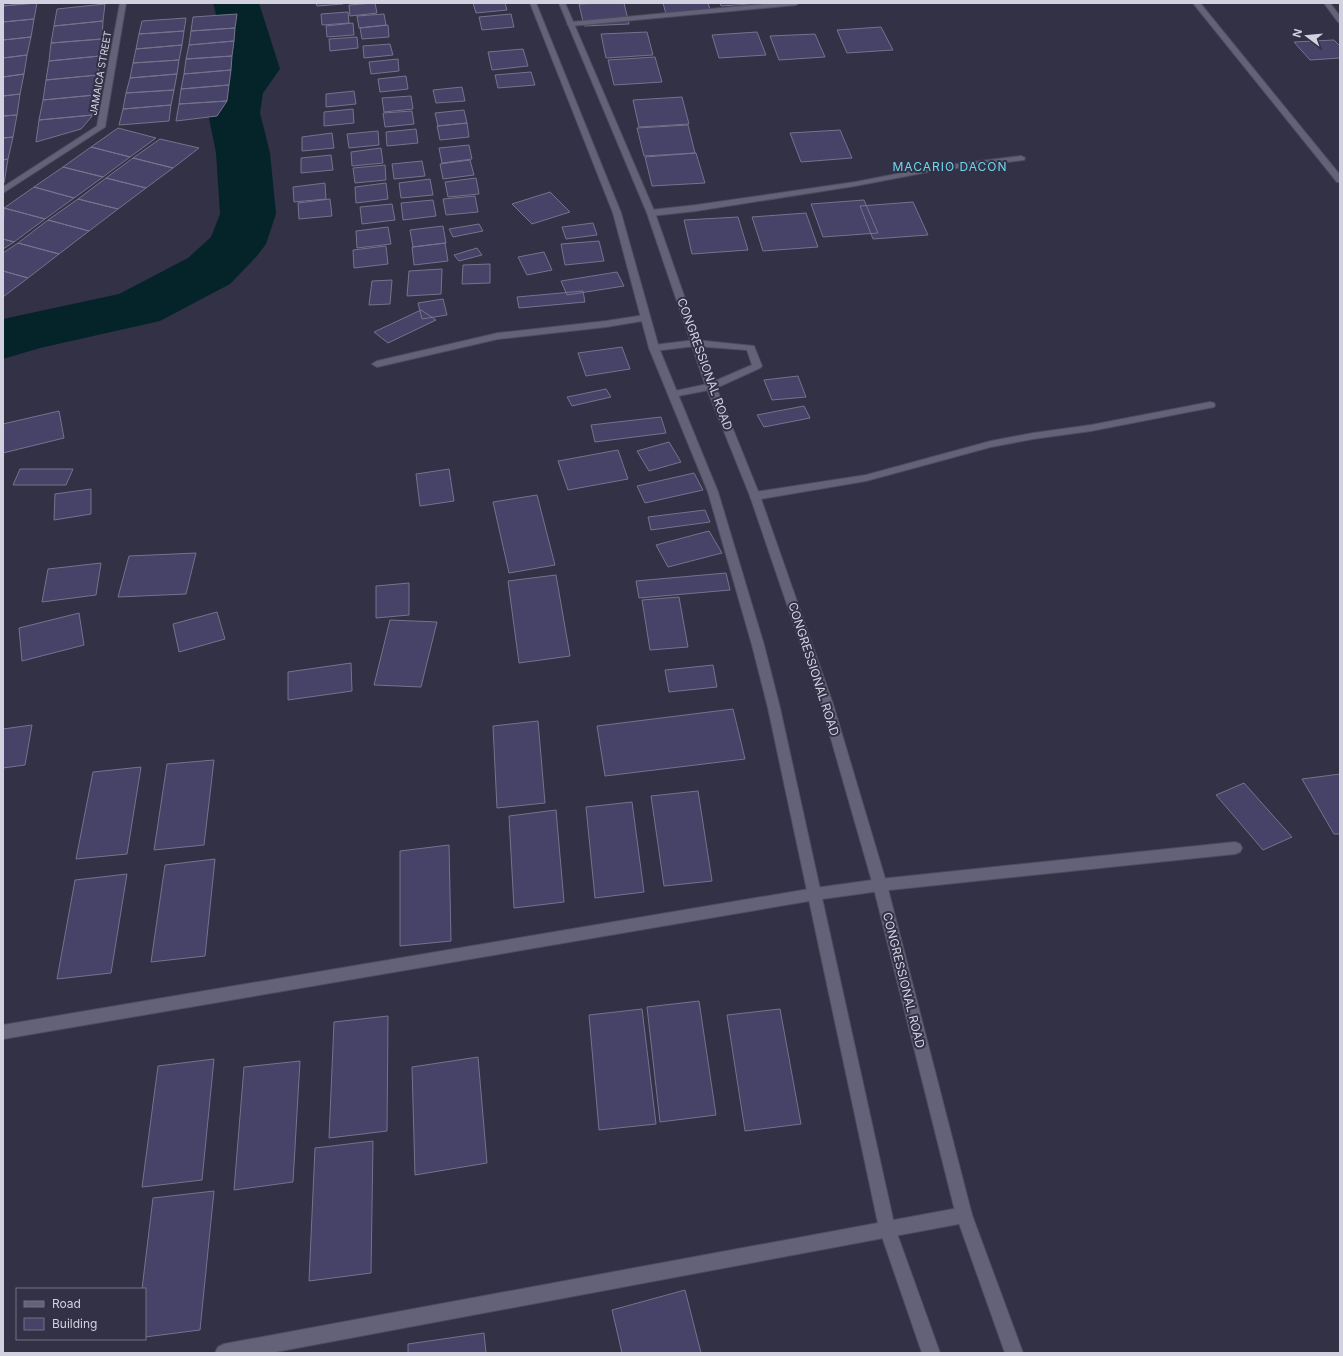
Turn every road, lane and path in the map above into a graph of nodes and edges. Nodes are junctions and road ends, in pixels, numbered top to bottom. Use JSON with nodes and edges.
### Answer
{"nodes":[{"id":1,"x":123,"y":3,"type":"edge"},
{"id":2,"x":533,"y":3,"type":"edge"},
{"id":3,"x":562,"y":3,"type":"edge"},
{"id":4,"x":796,"y":3,"type":"edge"},
{"id":5,"x":1196,"y":3,"type":"edge"},
{"id":6,"x":1327,"y":3,"type":"edge"},
{"id":7,"x":1340,"y":21,"type":"edge"},
{"id":8,"x":571,"y":24,"type":"junction"},
{"id":9,"x":1021,"y":158,"type":"dead end"},
{"id":10,"x":1340,"y":180,"type":"edge"},
{"id":11,"x":3,"y":191,"type":"edge"},
{"id":12,"x":651,"y":213,"type":"junction"},
{"id":13,"x":645,"y":318,"type":"junction"},
{"id":14,"x":695,"y":343,"type":"junction"},
{"id":15,"x":654,"y":348,"type":"junction"},
{"id":16,"x":377,"y":364,"type":"dead end"},
{"id":17,"x":711,"y":387,"type":"junction"},
{"id":18,"x":673,"y":394,"type":"junction"},
{"id":19,"x":1210,"y":405,"type":"dead end"},
{"id":20,"x":755,"y":496,"type":"junction"},
{"id":21,"x":1235,"y":848,"type":"dead end"},
{"id":22,"x":880,"y":885,"type":"junction"},
{"id":23,"x":815,"y":894,"type":"junction"},
{"id":24,"x":3,"y":1032,"type":"edge"},
{"id":25,"x":964,"y":1215,"type":"junction"},
{"id":26,"x":887,"y":1228,"type":"junction"},
{"id":27,"x":224,"y":1353,"type":"edge"},
{"id":28,"x":931,"y":1353,"type":"edge"},
{"id":29,"x":1014,"y":1353,"type":"edge"}],
"edges":[{"from":1,"to":11,"type":"street","name":"JAMAICA STREET"},
{"from":2,"to":13,"type":"street"},
{"from":3,"to":8,"type":"street","name":"CONGRESSIONAL ROAD"},
{"from":4,"to":8,"type":"street"},
{"from":5,"to":10,"type":"street"},
{"from":6,"to":7,"type":"street"},
{"from":8,"to":12,"type":"street","name":"CONGRESSIONAL ROAD"},
{"from":9,"to":12,"type":"street"},
{"from":12,"to":14,"type":"street","name":"CONGRESSIONAL ROAD"},
{"from":13,"to":15,"type":"street"},
{"from":13,"to":16,"type":"street"},
{"from":14,"to":15,"type":"street"},
{"from":14,"to":17,"type":"street","name":"CONGRESSIONAL ROAD"},
{"from":14,"to":17,"type":"street"},
{"from":15,"to":18,"type":"street"},
{"from":17,"to":18,"type":"street"},
{"from":17,"to":20,"type":"street","name":"CONGRESSIONAL ROAD"},
{"from":18,"to":23,"type":"street"},
{"from":19,"to":20,"type":"street"},
{"from":20,"to":22,"type":"street","name":"CONGRESSIONAL ROAD"},
{"from":21,"to":22,"type":"street"},
{"from":22,"to":23,"type":"street"},
{"from":22,"to":25,"type":"street","name":"CONGRESSIONAL ROAD"},
{"from":23,"to":24,"type":"street"},
{"from":23,"to":26,"type":"street"},
{"from":25,"to":26,"type":"street"},
{"from":25,"to":29,"type":"street","name":"CONGRESSIONAL ROAD"},
{"from":26,"to":27,"type":"street"},
{"from":26,"to":28,"type":"street"}]}
